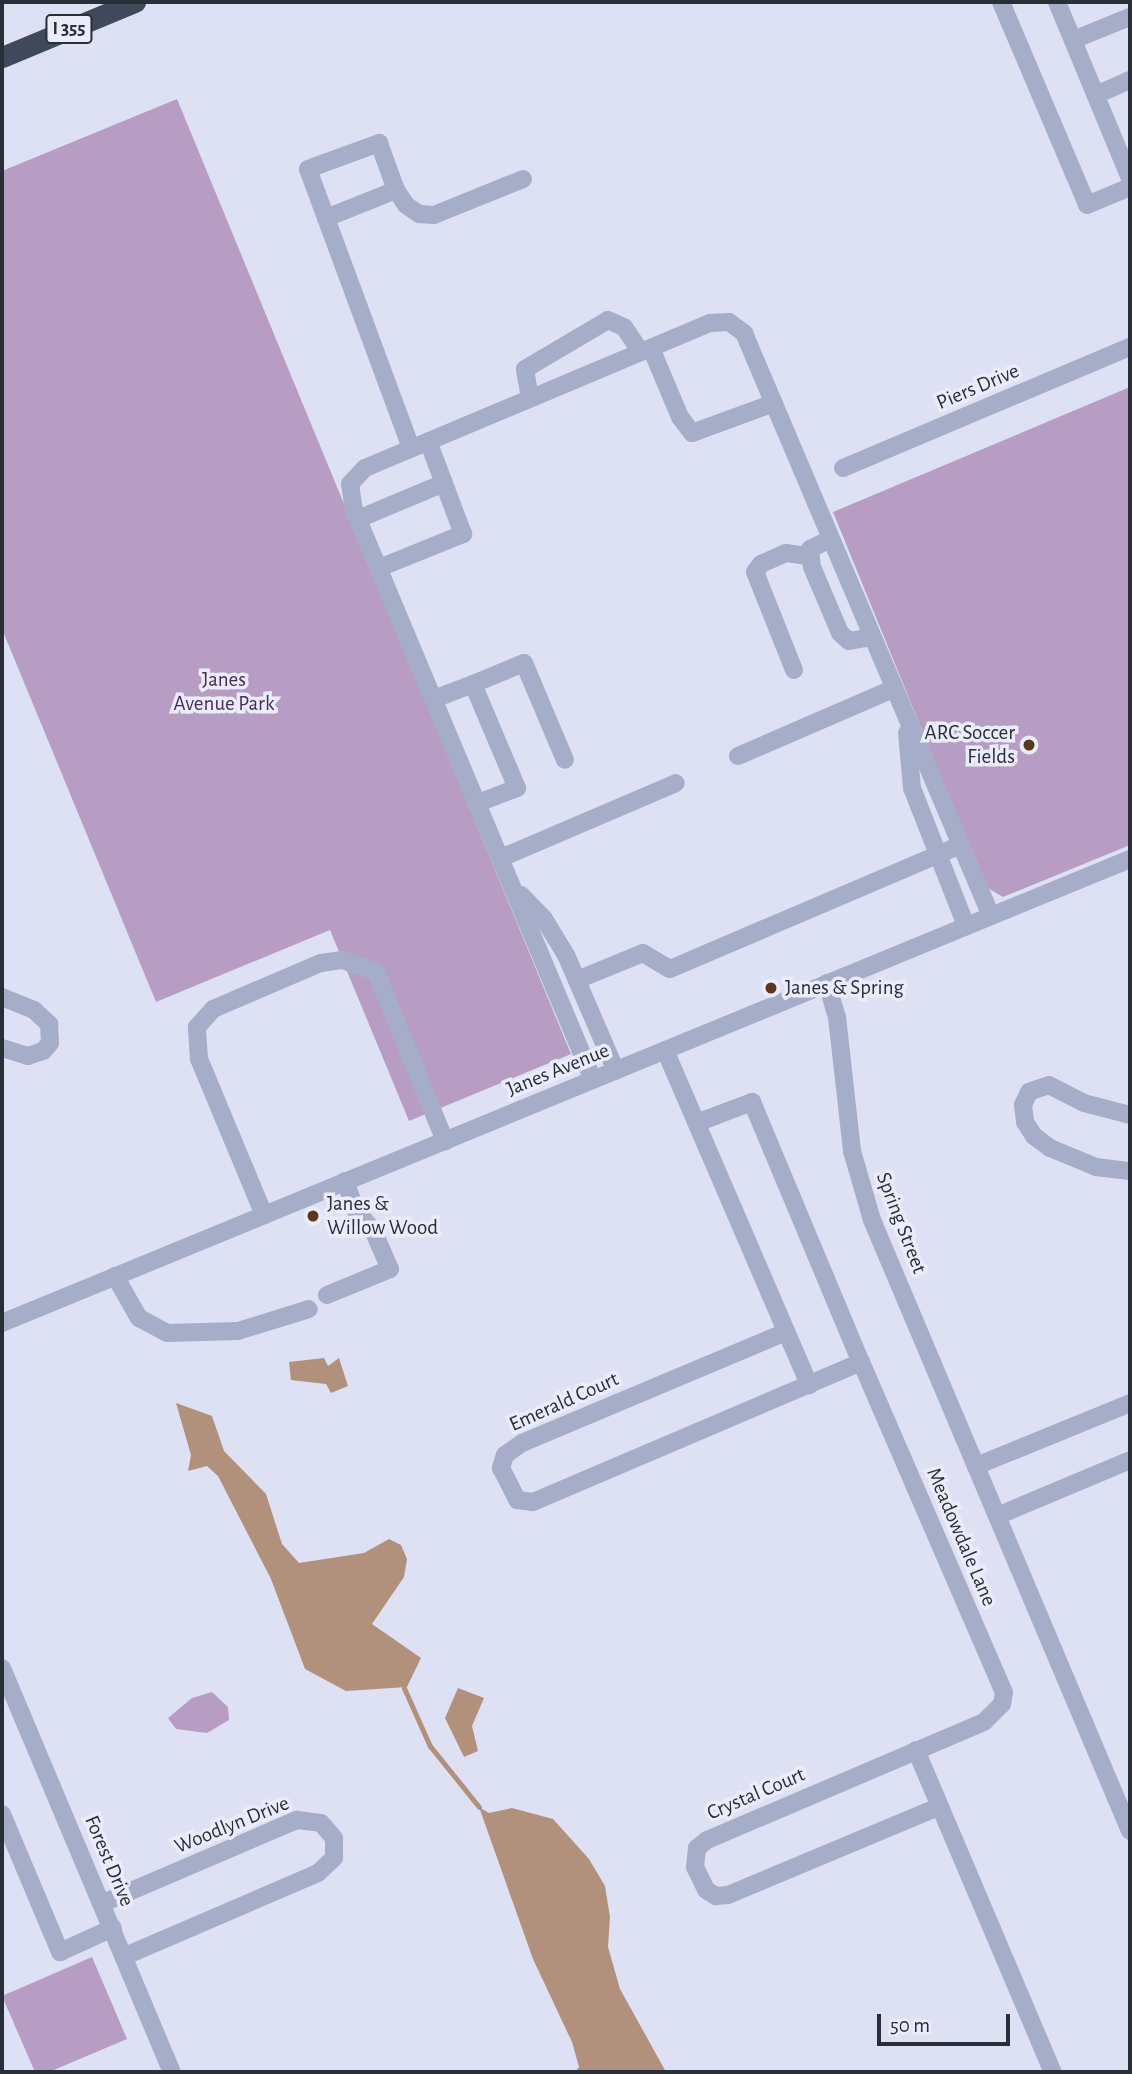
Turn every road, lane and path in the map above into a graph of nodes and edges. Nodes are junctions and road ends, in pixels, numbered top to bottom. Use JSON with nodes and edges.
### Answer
{"nodes":[{"id":1,"x":135,"y":2,"type":"edge"},
{"id":2,"x":1001,"y":2,"type":"edge"},
{"id":3,"x":1057,"y":2,"type":"edge"},
{"id":4,"x":1130,"y":17,"type":"edge"},
{"id":5,"x":1073,"y":40,"type":"junction"},
{"id":6,"x":2,"y":57,"type":"edge"},
{"id":7,"x":1130,"y":80,"type":"edge"},
{"id":8,"x":1096,"y":95,"type":"junction"},
{"id":9,"x":1130,"y":178,"type":"edge"},
{"id":10,"x":523,"y":179,"type":"dead end"},
{"id":11,"x":1130,"y":187,"type":"edge"},
{"id":12,"x":397,"y":190,"type":"junction"},
{"id":13,"x":326,"y":218,"type":"junction"},
{"id":14,"x":1130,"y":347,"type":"edge"},
{"id":15,"x":646,"y":350,"type":"junction"},
{"id":16,"x":530,"y":398,"type":"junction"},
{"id":17,"x":774,"y":403,"type":"junction"},
{"id":18,"x":428,"y":441,"type":"junction"},
{"id":19,"x":411,"y":448,"type":"junction"},
{"id":20,"x":843,"y":468,"type":"dead end"},
{"id":21,"x":444,"y":483,"type":"junction"},
{"id":22,"x":358,"y":519,"type":"junction"},
{"id":23,"x":830,"y":539,"type":"junction"},
{"id":24,"x":807,"y":556,"type":"junction"},
{"id":25,"x":379,"y":568,"type":"junction"},
{"id":26,"x":871,"y":637,"type":"junction"},
{"id":27,"x":794,"y":670,"type":"dead end"},
{"id":28,"x":473,"y":684,"type":"junction"},
{"id":29,"x":893,"y":689,"type":"junction"},
{"id":30,"x":434,"y":699,"type":"junction"},
{"id":31,"x":906,"y":719,"type":"junction"},
{"id":32,"x":738,"y":755,"type":"dead end"},
{"id":33,"x":565,"y":760,"type":"dead end"},
{"id":34,"x":676,"y":783,"type":"dead end"},
{"id":35,"x":478,"y":803,"type":"junction"},
{"id":36,"x":961,"y":845,"type":"junction"},
{"id":37,"x":937,"y":854,"type":"junction"},
{"id":38,"x":500,"y":858,"type":"junction"},
{"id":39,"x":1130,"y":859,"type":"edge"},
{"id":40,"x":513,"y":888,"type":"junction"},
{"id":41,"x":991,"y":916,"type":"junction"},
{"id":42,"x":966,"y":926,"type":"junction"},
{"id":43,"x":577,"y":980,"type":"junction"},
{"id":44,"x":827,"y":983,"type":"junction"},
{"id":45,"x":2,"y":997,"type":"edge"},
{"id":46,"x":2,"y":1048,"type":"edge"},
{"id":47,"x":665,"y":1050,"type":"junction"},
{"id":48,"x":616,"y":1071,"type":"junction"},
{"id":49,"x":593,"y":1080,"type":"junction"},
{"id":50,"x":1130,"y":1115,"type":"edge"},
{"id":51,"x":699,"y":1122,"type":"junction"},
{"id":52,"x":445,"y":1141,"type":"junction"},
{"id":53,"x":1130,"y":1171,"type":"edge"},
{"id":54,"x":345,"y":1181,"type":"junction"},
{"id":55,"x":264,"y":1214,"type":"junction"},
{"id":56,"x":115,"y":1276,"type":"junction"},
{"id":57,"x":327,"y":1295,"type":"dead end"},
{"id":58,"x":309,"y":1309,"type":"dead end"},
{"id":59,"x":2,"y":1323,"type":"edge"},
{"id":60,"x":786,"y":1332,"type":"junction"},
{"id":61,"x":861,"y":1362,"type":"junction"},
{"id":62,"x":809,"y":1385,"type":"junction"},
{"id":63,"x":1130,"y":1404,"type":"edge"},
{"id":64,"x":1130,"y":1460,"type":"edge"},
{"id":65,"x":976,"y":1466,"type":"junction"},
{"id":66,"x":998,"y":1516,"type":"junction"},
{"id":67,"x":2,"y":1668,"type":"edge"},
{"id":68,"x":915,"y":1751,"type":"junction"},
{"id":69,"x":939,"y":1807,"type":"junction"},
{"id":70,"x":2,"y":1814,"type":"edge"},
{"id":71,"x":1130,"y":1831,"type":"edge"},
{"id":72,"x":103,"y":1903,"type":"junction"},
{"id":73,"x":113,"y":1928,"type":"junction"},
{"id":74,"x":125,"y":1956,"type":"junction"},
{"id":75,"x":172,"y":2072,"type":"edge"},
{"id":76,"x":1053,"y":2072,"type":"edge"}],
"edges":[{"from":1,"to":6,"type":"highway","number":"I 355"},
{"from":2,"to":11,"type":"street"},
{"from":3,"to":5,"type":"street"},
{"from":4,"to":5,"type":"street"},
{"from":5,"to":8,"type":"street"},
{"from":7,"to":8,"type":"street"},
{"from":8,"to":9,"type":"street"},
{"from":10,"to":12,"type":"street"},
{"from":12,"to":13,"type":"street"},
{"from":12,"to":13,"type":"street"},
{"from":13,"to":19,"type":"street"},
{"from":14,"to":20,"type":"street","name":"Piers Drive"},
{"from":15,"to":16,"type":"street"},
{"from":15,"to":16,"type":"street"},
{"from":15,"to":17,"type":"street"},
{"from":15,"to":17,"type":"street"},
{"from":16,"to":18,"type":"street"},
{"from":17,"to":23,"type":"street"},
{"from":18,"to":19,"type":"street"},
{"from":18,"to":21,"type":"street"},
{"from":19,"to":22,"type":"street"},
{"from":21,"to":22,"type":"street"},
{"from":21,"to":25,"type":"street"},
{"from":22,"to":25,"type":"street"},
{"from":23,"to":24,"type":"street"},
{"from":23,"to":26,"type":"street"},
{"from":24,"to":26,"type":"street"},
{"from":24,"to":27,"type":"street"},
{"from":25,"to":30,"type":"street"},
{"from":26,"to":29,"type":"street"},
{"from":28,"to":30,"type":"street"},
{"from":28,"to":33,"type":"street"},
{"from":28,"to":35,"type":"street"},
{"from":29,"to":31,"type":"street"},
{"from":29,"to":32,"type":"street"},
{"from":30,"to":35,"type":"street"},
{"from":31,"to":36,"type":"street"},
{"from":31,"to":37,"type":"street"},
{"from":34,"to":38,"type":"street"},
{"from":35,"to":38,"type":"street"},
{"from":36,"to":37,"type":"street"},
{"from":36,"to":41,"type":"street"},
{"from":37,"to":42,"type":"street"},
{"from":37,"to":43,"type":"street"},
{"from":38,"to":40,"type":"street"},
{"from":39,"to":41,"type":"street","name":"Janes Avenue"},
{"from":40,"to":43,"type":"street"},
{"from":40,"to":49,"type":"street"},
{"from":41,"to":42,"type":"street","name":"Janes Avenue"},
{"from":42,"to":44,"type":"street","name":"Janes Avenue"},
{"from":43,"to":48,"type":"street"},
{"from":44,"to":47,"type":"street","name":"Janes Avenue"},
{"from":44,"to":65,"type":"street","name":"Spring Street"},
{"from":45,"to":46,"type":"street"},
{"from":47,"to":48,"type":"street","name":"Janes Avenue"},
{"from":47,"to":51,"type":"street"},
{"from":48,"to":49,"type":"street","name":"Janes Avenue"},
{"from":49,"to":52,"type":"street","name":"Janes Avenue"},
{"from":50,"to":53,"type":"street"},
{"from":51,"to":60,"type":"street"},
{"from":51,"to":61,"type":"street","name":"Meadowdale Lane"},
{"from":52,"to":54,"type":"street","name":"Janes Avenue"},
{"from":52,"to":55,"type":"street"},
{"from":54,"to":55,"type":"street","name":"Janes Avenue"},
{"from":54,"to":57,"type":"street"},
{"from":55,"to":56,"type":"street","name":"Janes Avenue"},
{"from":56,"to":58,"type":"street"},
{"from":56,"to":59,"type":"street","name":"Janes Avenue"},
{"from":60,"to":62,"type":"street"},
{"from":60,"to":62,"type":"street","name":"Emerald Court"},
{"from":61,"to":62,"type":"street"},
{"from":61,"to":68,"type":"street","name":"Meadowdale Lane"},
{"from":63,"to":65,"type":"street"},
{"from":64,"to":66,"type":"street"},
{"from":65,"to":66,"type":"street","name":"Spring Street"},
{"from":66,"to":71,"type":"street","name":"Spring Street"},
{"from":67,"to":72,"type":"street","name":"Forest Drive"},
{"from":68,"to":69,"type":"street"},
{"from":68,"to":69,"type":"street","name":"Crystal Court"},
{"from":69,"to":76,"type":"street"},
{"from":70,"to":73,"type":"street"},
{"from":72,"to":73,"type":"street","name":"Forest Drive"},
{"from":72,"to":74,"type":"street","name":"Woodlyn Drive"},
{"from":73,"to":74,"type":"street","name":"Forest Drive"},
{"from":74,"to":75,"type":"street","name":"Forest Drive"}]}
